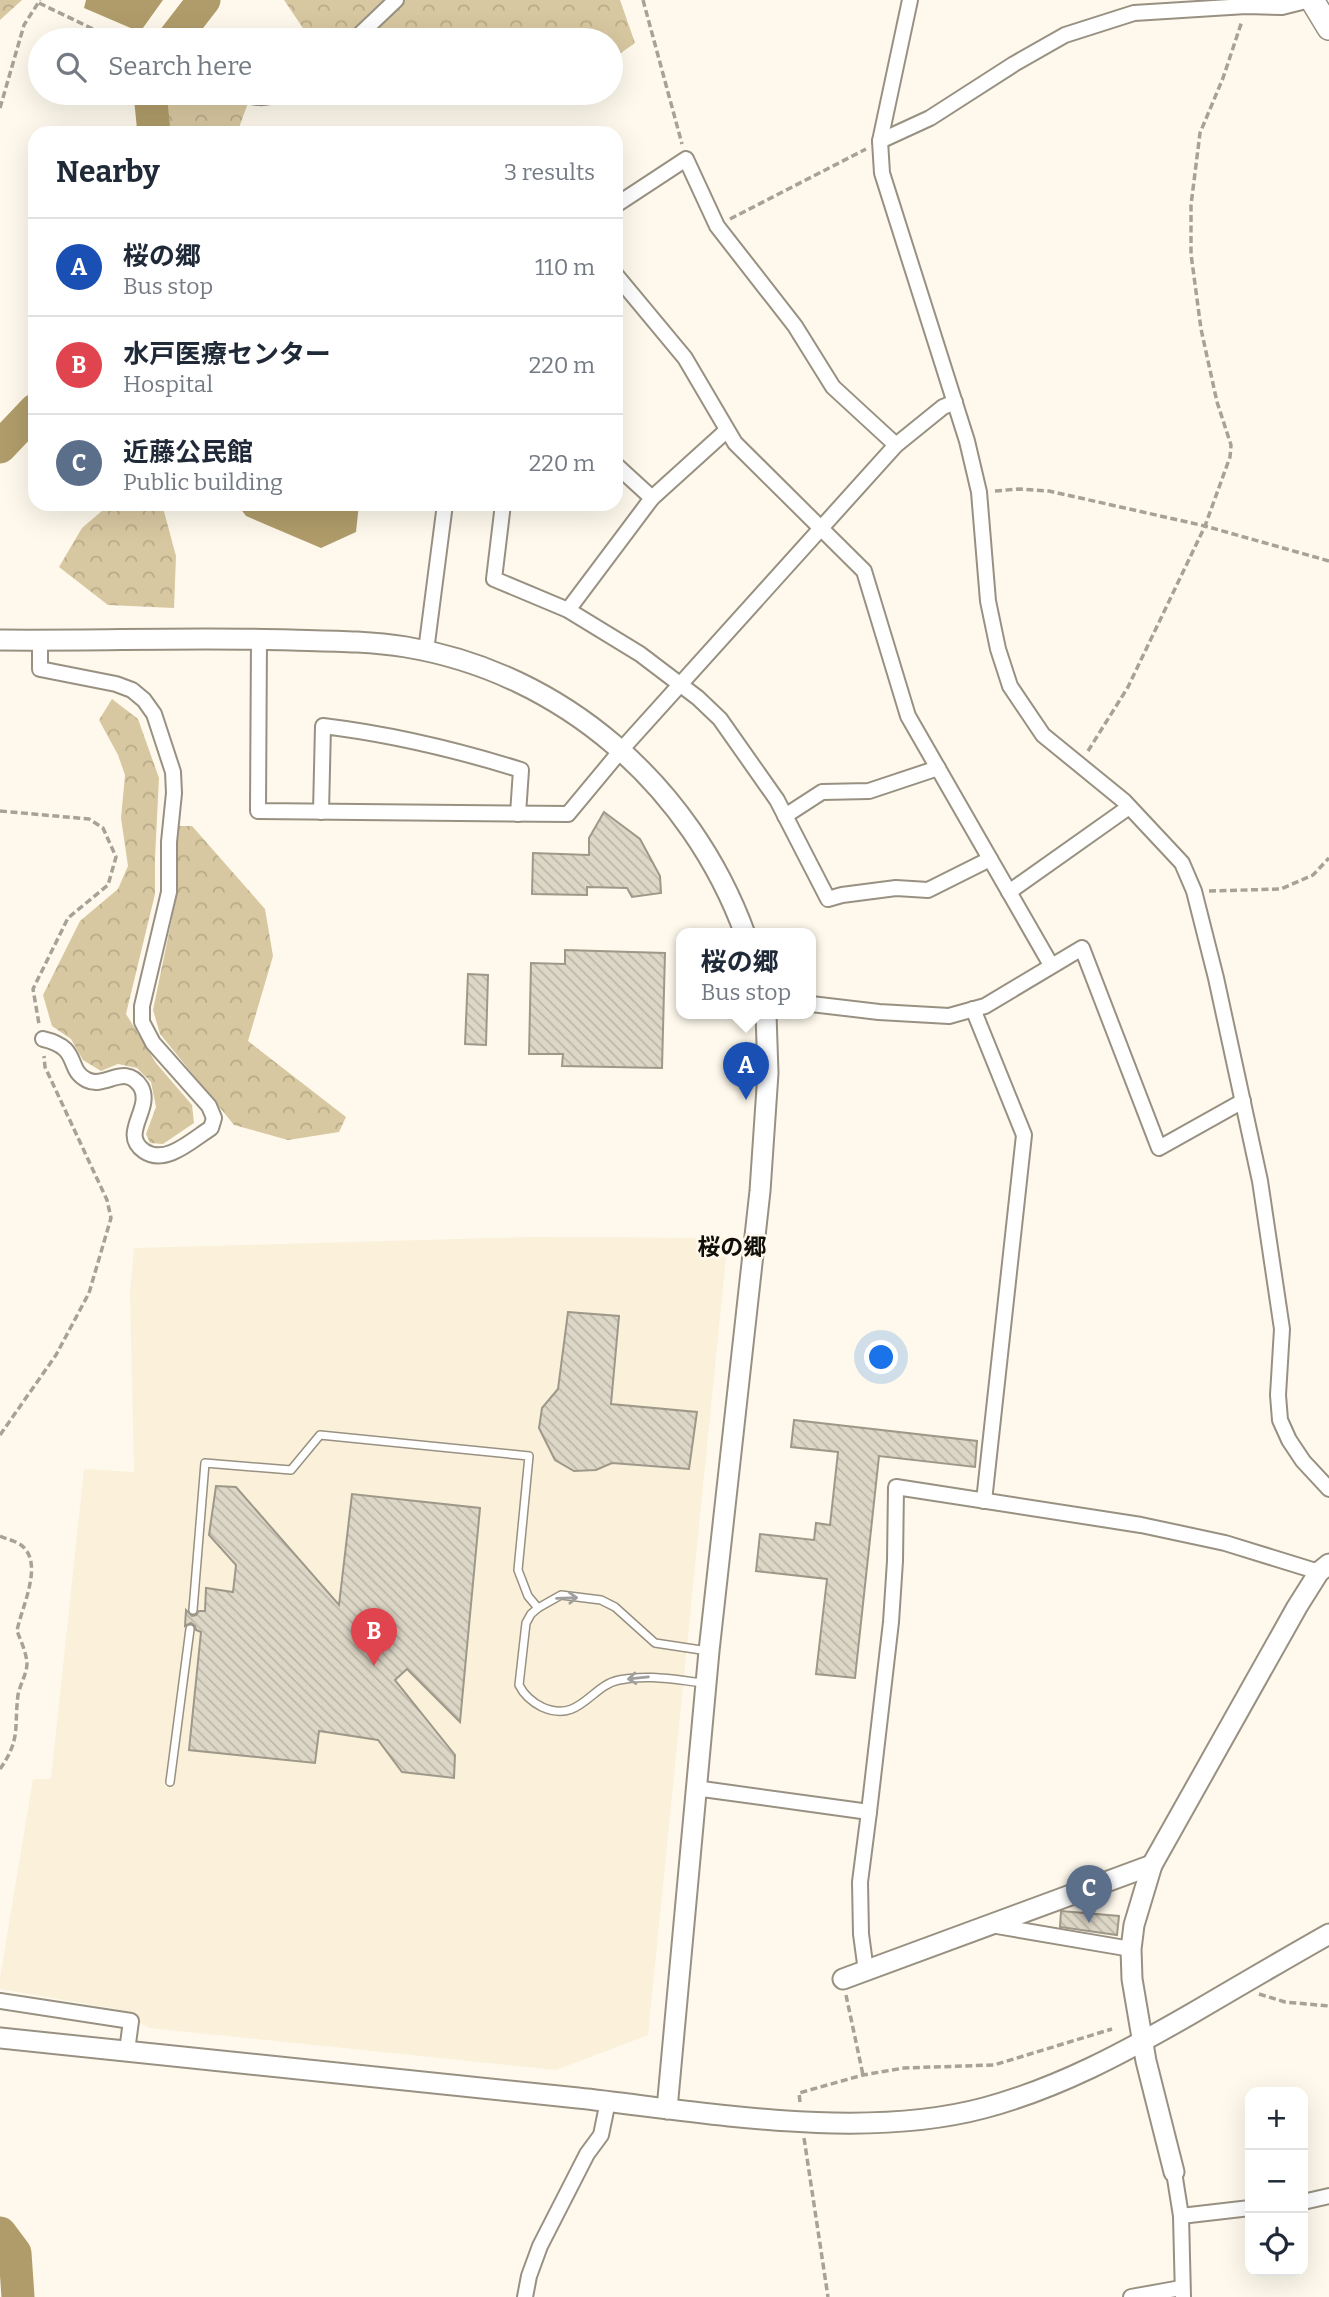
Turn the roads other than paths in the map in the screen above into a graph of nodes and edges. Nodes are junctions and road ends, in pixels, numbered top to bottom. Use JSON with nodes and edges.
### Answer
{"nodes":[{"id":1,"x":396,"y":0,"type":"edge"},
{"id":2,"x":910,"y":0,"type":"edge"},
{"id":3,"x":1311,"y":0,"type":"edge"},
{"id":4,"x":367,"y":28,"type":"edge"},
{"id":5,"x":1329,"y":28,"type":"edge"},
{"id":6,"x":880,"y":142,"type":"junction"},
{"id":7,"x":623,"y":200,"type":"edge"},
{"id":8,"x":623,"y":286,"type":"edge"},
{"id":9,"x":955,"y":402,"type":"junction"},
{"id":10,"x":726,"y":431,"type":"junction"},
{"id":11,"x":896,"y":445,"type":"junction"},
{"id":12,"x":623,"y":471,"type":"edge"},
{"id":13,"x":652,"y":498,"type":"junction"},
{"id":14,"x":444,"y":511,"type":"edge"},
{"id":15,"x":502,"y":511,"type":"edge"},
{"id":16,"x":822,"y":527,"type":"junction"},
{"id":17,"x":568,"y":610,"type":"junction"},
{"id":18,"x":259,"y":639,"type":"junction"},
{"id":19,"x":0,"y":640,"type":"edge"},
{"id":20,"x":40,"y":640,"type":"junction"},
{"id":21,"x":426,"y":651,"type":"junction"},
{"id":22,"x":680,"y":685,"type":"junction"},
{"id":23,"x":622,"y":750,"type":"junction"},
{"id":24,"x":938,"y":768,"type":"junction"},
{"id":25,"x":1129,"y":807,"type":"junction"},
{"id":26,"x":321,"y":812,"type":"junction"},
{"id":27,"x":518,"y":814,"type":"junction"},
{"id":28,"x":785,"y":816,"type":"junction"},
{"id":29,"x":990,"y":859,"type":"junction"},
{"id":30,"x":1009,"y":892,"type":"junction"},
{"id":31,"x":743,"y":928,"type":"edge"},
{"id":32,"x":1051,"y":965,"type":"junction"},
{"id":33,"x":816,"y":1005,"type":"edge"},
{"id":34,"x":973,"y":1009,"type":"junction"},
{"id":35,"x":766,"y":1019,"type":"edge"},
{"id":36,"x":43,"y":1039,"type":"road end"},
{"id":37,"x":1243,"y":1101,"type":"junction"},
{"id":38,"x":1329,"y":1489,"type":"edge"},
{"id":39,"x":984,"y":1501,"type":"junction"},
{"id":40,"x":1324,"y":1568,"type":"edge"},
{"id":41,"x":538,"y":1608,"type":"junction"},
{"id":42,"x":193,"y":1610,"type":"dead end"},
{"id":43,"x":190,"y":1629,"type":"dead end"},
{"id":44,"x":709,"y":1651,"type":"junction"},
{"id":45,"x":706,"y":1683,"type":"junction"},
{"id":46,"x":170,"y":1782,"type":"dead end"},
{"id":47,"x":695,"y":1788,"type":"junction"},
{"id":48,"x":869,"y":1812,"type":"junction"},
{"id":49,"x":1152,"y":1866,"type":"junction"},
{"id":50,"x":988,"y":1925,"type":"junction"},
{"id":51,"x":1329,"y":1934,"type":"edge"},
{"id":52,"x":1131,"y":1949,"type":"junction"},
{"id":53,"x":866,"y":1970,"type":"junction"},
{"id":54,"x":843,"y":1979,"type":"road end"},
{"id":55,"x":0,"y":2001,"type":"edge"},
{"id":56,"x":0,"y":2038,"type":"edge"},
{"id":57,"x":1143,"y":2041,"type":"junction"},
{"id":58,"x":127,"y":2051,"type":"junction"},
{"id":59,"x":608,"y":2101,"type":"junction"},
{"id":60,"x":667,"y":2109,"type":"junction"},
{"id":61,"x":1174,"y":2172,"type":"joint"},
{"id":62,"x":1329,"y":2196,"type":"edge"},
{"id":63,"x":1308,"y":2201,"type":"edge"},
{"id":64,"x":1245,"y":2209,"type":"edge"},
{"id":65,"x":1181,"y":2216,"type":"junction"},
{"id":66,"x":1182,"y":2292,"type":"edge"},
{"id":67,"x":525,"y":2297,"type":"edge"},
{"id":68,"x":1131,"y":2297,"type":"edge"}],
"edges":[{"from":1,"to":4,"type":"street"},
{"from":2,"to":6,"type":"street"},
{"from":3,"to":5,"type":"main road"},
{"from":3,"to":6,"type":"street"},
{"from":6,"to":9,"type":"street"},
{"from":7,"to":11,"type":"street"},
{"from":8,"to":10,"type":"street"},
{"from":9,"to":11,"type":"street"},
{"from":9,"to":25,"type":"street"},
{"from":10,"to":13,"type":"street"},
{"from":10,"to":16,"type":"street"},
{"from":11,"to":16,"type":"street"},
{"from":12,"to":13,"type":"street"},
{"from":13,"to":17,"type":"street"},
{"from":14,"to":21,"type":"street"},
{"from":15,"to":17,"type":"street"},
{"from":16,"to":22,"type":"street"},
{"from":16,"to":24,"type":"street"},
{"from":17,"to":22,"type":"street"},
{"from":18,"to":20,"type":"street"},
{"from":18,"to":21,"type":"street"},
{"from":18,"to":26,"type":"street"},
{"from":19,"to":20,"type":"street"},
{"from":20,"to":36,"type":"street"},
{"from":21,"to":23,"type":"street"},
{"from":22,"to":23,"type":"street"},
{"from":22,"to":28,"type":"street"},
{"from":23,"to":27,"type":"street"},
{"from":23,"to":31,"type":"street"},
{"from":24,"to":28,"type":"street"},
{"from":24,"to":29,"type":"street"},
{"from":25,"to":30,"type":"street"},
{"from":25,"to":37,"type":"street"},
{"from":26,"to":27,"type":"street"},
{"from":26,"to":27,"type":"street"},
{"from":28,"to":29,"type":"street"},
{"from":29,"to":30,"type":"street"},
{"from":30,"to":32,"type":"street"},
{"from":32,"to":34,"type":"street"},
{"from":32,"to":37,"type":"street"},
{"from":33,"to":34,"type":"street"},
{"from":34,"to":39,"type":"street"},
{"from":35,"to":44,"type":"street"},
{"from":37,"to":38,"type":"street"},
{"from":39,"to":40,"type":"street"},
{"from":39,"to":48,"type":"street"},
{"from":40,"to":49,"type":"street"},
{"from":41,"to":42,"type":"lane"},
{"from":41,"to":44,"type":"lane","one_way":true},
{"from":45,"to":41,"type":"lane","one_way":true},
{"from":43,"to":46,"type":"lane"},
{"from":44,"to":45,"type":"street"},
{"from":45,"to":47,"type":"street"},
{"from":47,"to":48,"type":"street"},
{"from":47,"to":60,"type":"street"},
{"from":48,"to":53,"type":"street"},
{"from":49,"to":50,"type":"street"},
{"from":49,"to":52,"type":"street"},
{"from":50,"to":52,"type":"street"},
{"from":50,"to":53,"type":"street"},
{"from":51,"to":57,"type":"street"},
{"from":52,"to":57,"type":"street"},
{"from":53,"to":54,"type":"street"},
{"from":55,"to":58,"type":"street"},
{"from":56,"to":58,"type":"street"},
{"from":57,"to":60,"type":"street"},
{"from":57,"to":61,"type":"street"},
{"from":58,"to":59,"type":"street"},
{"from":59,"to":60,"type":"street"},
{"from":59,"to":67,"type":"street"},
{"from":61,"to":65,"type":"street"},
{"from":62,"to":63,"type":"street"},
{"from":64,"to":65,"type":"street"},
{"from":65,"to":66,"type":"street"},
{"from":66,"to":68,"type":"street"}]}
